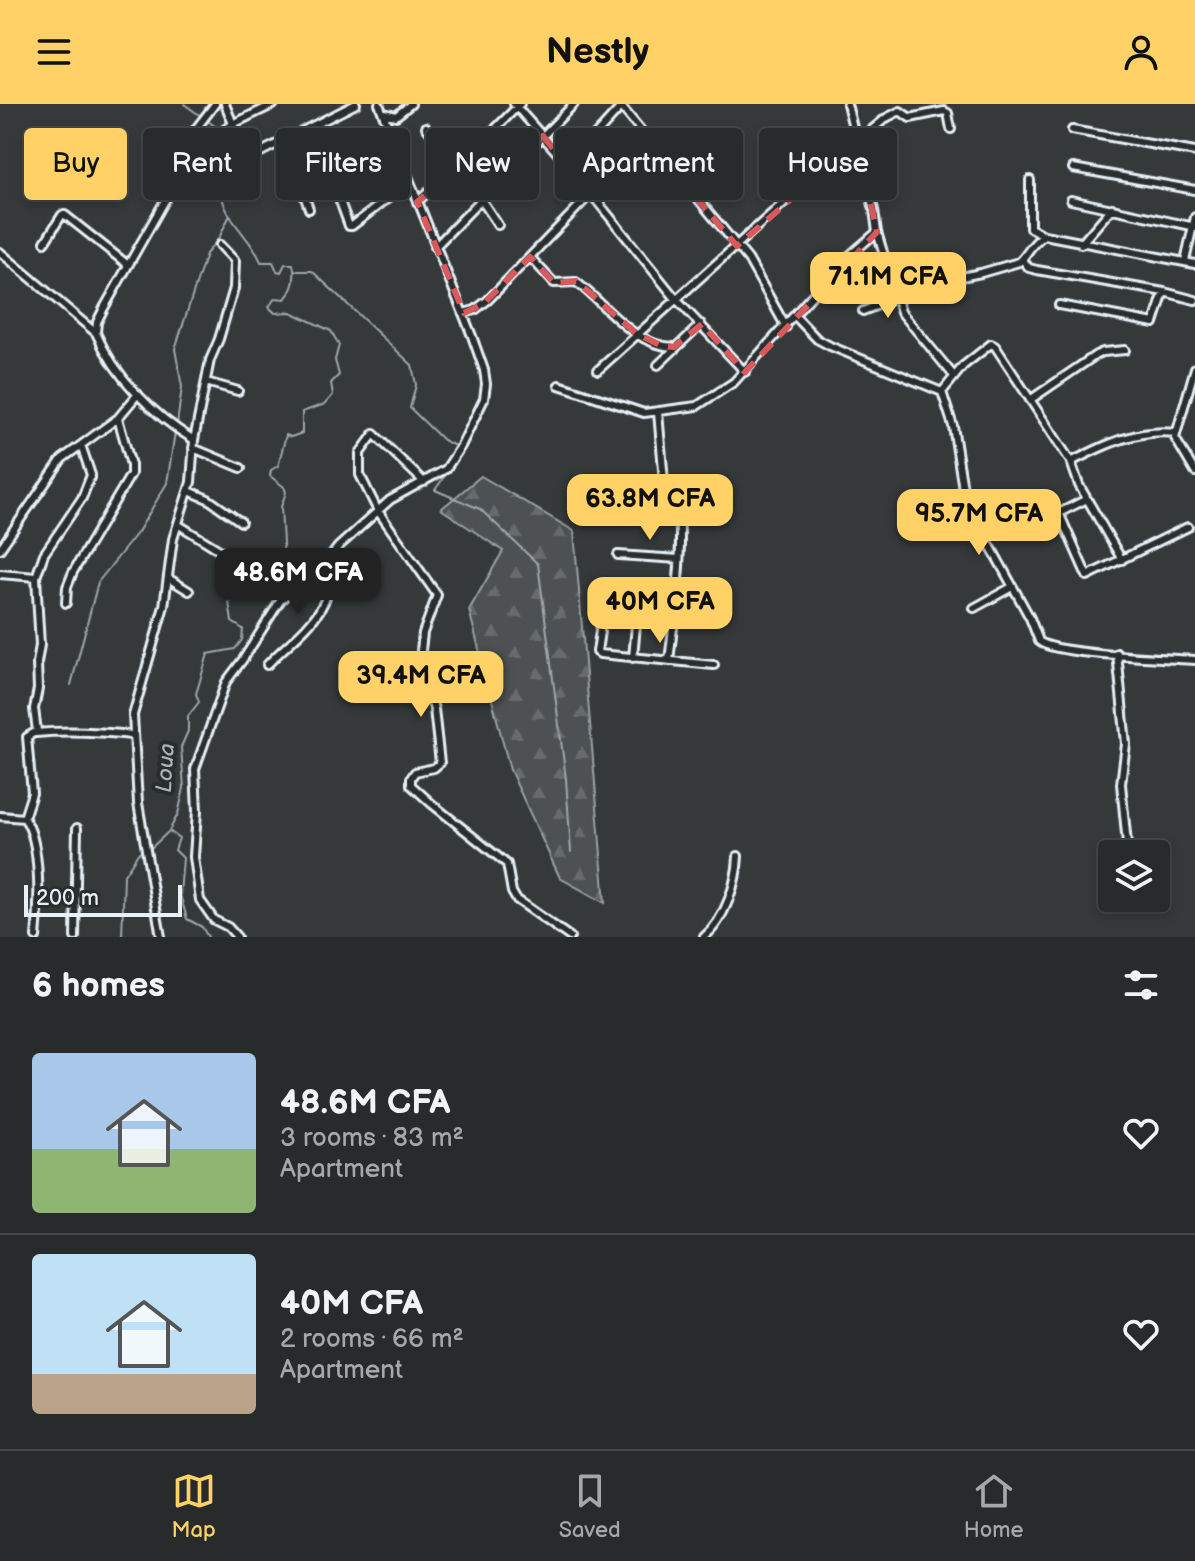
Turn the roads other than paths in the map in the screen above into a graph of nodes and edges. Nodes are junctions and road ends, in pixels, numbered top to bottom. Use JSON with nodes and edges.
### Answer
{"nodes":[{"id":1,"x":215,"y":104,"type":"edge"},
{"id":2,"x":225,"y":104,"type":"edge"},
{"id":3,"x":274,"y":104,"type":"edge"},
{"id":4,"x":356,"y":104,"type":"edge"},
{"id":5,"x":379,"y":104,"type":"edge"},
{"id":6,"x":411,"y":104,"type":"edge"},
{"id":7,"x":574,"y":104,"type":"edge"},
{"id":8,"x":847,"y":104,"type":"edge"},
{"id":9,"x":517,"y":105,"type":"edge"},
{"id":10,"x":620,"y":106,"type":"edge"},
{"id":11,"x":384,"y":113,"type":"junction"},
{"id":12,"x":233,"y":124,"type":"junction"},
{"id":13,"x":313,"y":127,"type":"edge"},
{"id":14,"x":197,"y":128,"type":"edge"},
{"id":15,"x":227,"y":128,"type":"edge"},
{"id":16,"x":389,"y":128,"type":"edge"},
{"id":17,"x":495,"y":128,"type":"edge"},
{"id":18,"x":601,"y":128,"type":"edge"},
{"id":19,"x":637,"y":128,"type":"edge"},
{"id":20,"x":853,"y":128,"type":"edge"},
{"id":21,"x":876,"y":128,"type":"edge"},
{"id":22,"x":951,"y":129,"type":"dead end"},
{"id":23,"x":1072,"y":130,"type":"dead end"},
{"id":24,"x":543,"y":136,"type":"junction"},
{"id":25,"x":539,"y":140,"type":"edge"},
{"id":26,"x":276,"y":145,"type":"edge"},
{"id":27,"x":555,"y":150,"type":"edge"},
{"id":28,"x":1195,"y":152,"type":"edge"},
{"id":29,"x":1073,"y":168,"type":"dead end"},
{"id":30,"x":1030,"y":180,"type":"dead end"},
{"id":31,"x":410,"y":184,"type":"edge"},
{"id":32,"x":1195,"y":190,"type":"edge"},
{"id":33,"x":426,"y":194,"type":"edge"},
{"id":34,"x":165,"y":200,"type":"edge"},
{"id":35,"x":306,"y":200,"type":"edge"},
{"id":36,"x":340,"y":200,"type":"edge"},
{"id":37,"x":386,"y":200,"type":"edge"},
{"id":38,"x":481,"y":200,"type":"joint"},
{"id":39,"x":588,"y":200,"type":"edge"},
{"id":40,"x":595,"y":200,"type":"edge"},
{"id":41,"x":698,"y":200,"type":"edge"},
{"id":42,"x":787,"y":200,"type":"edge"},
{"id":43,"x":872,"y":200,"type":"edge"},
{"id":44,"x":1071,"y":200,"type":"dead end"},
{"id":45,"x":417,"y":202,"type":"junction"},
{"id":46,"x":1112,"y":208,"type":"junction"},
{"id":47,"x":309,"y":209,"type":"dead end"},
{"id":48,"x":1195,"y":217,"type":"edge"},
{"id":49,"x":498,"y":225,"type":"dead end"},
{"id":50,"x":1194,"y":227,"type":"edge"},
{"id":51,"x":877,"y":232,"type":"junction"},
{"id":52,"x":1044,"y":235,"type":"junction"},
{"id":53,"x":45,"y":242,"type":"dead end"},
{"id":54,"x":1081,"y":244,"type":"junction"},
{"id":55,"x":220,"y":245,"type":"dead end"},
{"id":56,"x":737,"y":246,"type":"junction"},
{"id":57,"x":435,"y":247,"type":"junction"},
{"id":58,"x":0,"y":252,"type":"edge"},
{"id":59,"x":530,"y":257,"type":"junction"},
{"id":60,"x":1023,"y":260,"type":"junction"},
{"id":61,"x":1185,"y":261,"type":"junction"},
{"id":62,"x":1195,"y":264,"type":"edge"},
{"id":63,"x":128,"y":265,"type":"junction"},
{"id":64,"x":1164,"y":292,"type":"junction"},
{"id":65,"x":896,"y":297,"type":"junction"},
{"id":66,"x":676,"y":299,"type":"junction"},
{"id":67,"x":1195,"y":300,"type":"edge"},
{"id":68,"x":1059,"y":305,"type":"dead end"},
{"id":69,"x":863,"y":311,"type":"dead end"},
{"id":70,"x":464,"y":313,"type":"junction"},
{"id":71,"x":795,"y":316,"type":"junction"},
{"id":72,"x":701,"y":324,"type":"junction"},
{"id":73,"x":786,"y":327,"type":"junction"},
{"id":74,"x":96,"y":333,"type":"junction"},
{"id":75,"x":636,"y":333,"type":"junction"},
{"id":76,"x":674,"y":347,"type":"junction"},
{"id":77,"x":1125,"y":350,"type":"dead end"},
{"id":78,"x":658,"y":365,"type":"dead end"},
{"id":79,"x":1195,"y":368,"type":"edge"},
{"id":80,"x":598,"y":370,"type":"dead end"},
{"id":81,"x":745,"y":372,"type":"junction"},
{"id":82,"x":954,"y":376,"type":"junction"},
{"id":83,"x":206,"y":382,"type":"junction"},
{"id":84,"x":559,"y":385,"type":"dead end"},
{"id":85,"x":238,"y":391,"type":"dead end"},
{"id":86,"x":942,"y":392,"type":"junction"},
{"id":87,"x":138,"y":394,"type":"junction"},
{"id":88,"x":1030,"y":400,"type":"junction"},
{"id":89,"x":658,"y":412,"type":"junction"},
{"id":90,"x":118,"y":418,"type":"junction"},
{"id":91,"x":1176,"y":433,"type":"junction"},
{"id":92,"x":194,"y":444,"type":"junction"},
{"id":93,"x":81,"y":445,"type":"junction"},
{"id":94,"x":1071,"y":462,"type":"junction"},
{"id":95,"x":241,"y":468,"type":"dead end"},
{"id":96,"x":1195,"y":472,"type":"edge"},
{"id":97,"x":424,"y":482,"type":"junction"},
{"id":98,"x":189,"y":491,"type":"junction"},
{"id":99,"x":967,"y":499,"type":"junction"},
{"id":100,"x":1087,"y":499,"type":"junction"},
{"id":101,"x":378,"y":511,"type":"junction"},
{"id":102,"x":1059,"y":513,"type":"junction"},
{"id":103,"x":941,"y":516,"type":"dead end"},
{"id":104,"x":241,"y":522,"type":"dead end"},
{"id":105,"x":179,"y":525,"type":"junction"},
{"id":106,"x":1188,"y":527,"type":"dead end"},
{"id":107,"x":984,"y":534,"type":"junction"},
{"id":108,"x":0,"y":549,"type":"edge"},
{"id":109,"x":618,"y":555,"type":"dead end"},
{"id":110,"x":679,"y":559,"type":"junction"},
{"id":111,"x":328,"y":560,"type":"junction"},
{"id":112,"x":1122,"y":560,"type":"junction"},
{"id":113,"x":244,"y":565,"type":"dead end"},
{"id":114,"x":0,"y":574,"type":"edge"},
{"id":115,"x":36,"y":577,"type":"junction"},
{"id":116,"x":168,"y":578,"type":"junction"},
{"id":117,"x":1012,"y":587,"type":"junction"},
{"id":118,"x":189,"y":591,"type":"dead end"},
{"id":119,"x":639,"y":591,"type":"junction"},
{"id":120,"x":677,"y":592,"type":"junction"},
{"id":121,"x":66,"y":603,"type":"dead end"},
{"id":122,"x":974,"y":608,"type":"dead end"},
{"id":123,"x":1117,"y":653,"type":"junction"},
{"id":124,"x":633,"y":658,"type":"junction"},
{"id":125,"x":1195,"y":660,"type":"edge"},
{"id":126,"x":669,"y":661,"type":"junction"},
{"id":127,"x":267,"y":665,"type":"dead end"},
{"id":128,"x":714,"y":665,"type":"dead end"},
{"id":129,"x":36,"y":733,"type":"junction"},
{"id":130,"x":133,"y":735,"type":"junction"},
{"id":131,"x":0,"y":816,"type":"edge"},
{"id":132,"x":24,"y":818,"type":"junction"},
{"id":133,"x":77,"y":828,"type":"dead end"},
{"id":134,"x":1127,"y":840,"type":"edge"},
{"id":135,"x":738,"y":856,"type":"dead end"},
{"id":136,"x":36,"y":937,"type":"edge"},
{"id":137,"x":75,"y":937,"type":"edge"},
{"id":138,"x":161,"y":937,"type":"edge"},
{"id":139,"x":237,"y":937,"type":"edge"},
{"id":140,"x":570,"y":937,"type":"edge"},
{"id":141,"x":704,"y":937,"type":"edge"}],
"edges":[{"from":1,"to":14,"type":"street"},
{"from":2,"to":12,"type":"street"},
{"from":3,"to":12,"type":"street"},
{"from":4,"to":13,"type":"street"},
{"from":5,"to":11,"type":"street"},
{"from":6,"to":11,"type":"street"},
{"from":7,"to":24,"type":"street"},
{"from":8,"to":20,"type":"street"},
{"from":9,"to":17,"type":"street"},
{"from":9,"to":24,"type":"street"},
{"from":10,"to":18,"type":"street"},
{"from":10,"to":19,"type":"street"},
{"from":11,"to":16,"type":"street"},
{"from":12,"to":15,"type":"street"},
{"from":12,"to":26,"type":"street"},
{"from":21,"to":22,"type":"street"},
{"from":23,"to":28,"type":"street"},
{"from":24,"to":25,"type":"street"},
{"from":24,"to":27,"type":"street"},
{"from":29,"to":32,"type":"street"},
{"from":30,"to":52,"type":"street"},
{"from":31,"to":45,"type":"street"},
{"from":33,"to":45,"type":"street"},
{"from":34,"to":63,"type":"street"},
{"from":35,"to":47,"type":"street"},
{"from":36,"to":37,"type":"street"},
{"from":38,"to":49,"type":"street"},
{"from":38,"to":57,"type":"street"},
{"from":39,"to":59,"type":"street"},
{"from":40,"to":66,"type":"street"},
{"from":41,"to":56,"type":"street"},
{"from":42,"to":56,"type":"street"},
{"from":43,"to":51,"type":"street"},
{"from":44,"to":46,"type":"street"},
{"from":45,"to":57,"type":"street"},
{"from":46,"to":50,"type":"street"},
{"from":46,"to":54,"type":"street"},
{"from":48,"to":50,"type":"street"},
{"from":50,"to":61,"type":"street"},
{"from":51,"to":65,"type":"street"},
{"from":51,"to":71,"type":"street"},
{"from":52,"to":54,"type":"street"},
{"from":52,"to":60,"type":"street"},
{"from":53,"to":63,"type":"street"},
{"from":54,"to":61,"type":"street"},
{"from":55,"to":83,"type":"street"},
{"from":56,"to":66,"type":"street"},
{"from":56,"to":73,"type":"street"},
{"from":57,"to":70,"type":"street"},
{"from":58,"to":74,"type":"street"},
{"from":59,"to":70,"type":"street"},
{"from":59,"to":75,"type":"street"},
{"from":60,"to":64,"type":"street"},
{"from":60,"to":65,"type":"street"},
{"from":61,"to":62,"type":"street"},
{"from":63,"to":74,"type":"street"},
{"from":64,"to":67,"type":"street"},
{"from":64,"to":68,"type":"street"},
{"from":65,"to":69,"type":"street"},
{"from":65,"to":82,"type":"street"},
{"from":66,"to":72,"type":"street"},
{"from":66,"to":75,"type":"street"},
{"from":70,"to":97,"type":"street"},
{"from":71,"to":73,"type":"street"},
{"from":71,"to":86,"type":"street"},
{"from":72,"to":76,"type":"street"},
{"from":72,"to":81,"type":"street"},
{"from":73,"to":81,"type":"street"},
{"from":74,"to":87,"type":"street"},
{"from":75,"to":76,"type":"street"},
{"from":75,"to":80,"type":"street"},
{"from":76,"to":78,"type":"street"},
{"from":77,"to":88,"type":"street"},
{"from":79,"to":91,"type":"street"},
{"from":81,"to":89,"type":"street"},
{"from":82,"to":86,"type":"street"},
{"from":82,"to":88,"type":"street"},
{"from":83,"to":85,"type":"street"},
{"from":83,"to":92,"type":"street"},
{"from":84,"to":89,"type":"street"},
{"from":86,"to":99,"type":"street"},
{"from":87,"to":90,"type":"street"},
{"from":87,"to":92,"type":"street"},
{"from":88,"to":94,"type":"street"},
{"from":89,"to":110,"type":"street"},
{"from":90,"to":93,"type":"street"},
{"from":90,"to":121,"type":"street"},
{"from":91,"to":94,"type":"street"},
{"from":91,"to":96,"type":"street"},
{"from":92,"to":95,"type":"street"},
{"from":92,"to":98,"type":"street"},
{"from":93,"to":108,"type":"street"},
{"from":93,"to":115,"type":"street"},
{"from":94,"to":100,"type":"street"},
{"from":97,"to":101,"type":"street"},
{"from":97,"to":101,"type":"street"},
{"from":98,"to":104,"type":"street"},
{"from":98,"to":105,"type":"street"},
{"from":99,"to":103,"type":"street"},
{"from":99,"to":107,"type":"street"},
{"from":100,"to":102,"type":"street"},
{"from":100,"to":112,"type":"street"},
{"from":101,"to":111,"type":"street"},
{"from":101,"to":140,"type":"street"},
{"from":102,"to":107,"type":"street"},
{"from":102,"to":112,"type":"street"},
{"from":105,"to":113,"type":"street"},
{"from":105,"to":116,"type":"street"},
{"from":106,"to":112,"type":"street"},
{"from":107,"to":117,"type":"street"},
{"from":109,"to":110,"type":"street"},
{"from":110,"to":120,"type":"street"},
{"from":111,"to":127,"type":"street"},
{"from":111,"to":139,"type":"street"},
{"from":114,"to":115,"type":"street"},
{"from":115,"to":129,"type":"street"},
{"from":116,"to":118,"type":"street"},
{"from":116,"to":130,"type":"street"},
{"from":117,"to":122,"type":"street"},
{"from":117,"to":123,"type":"street"},
{"from":119,"to":120,"type":"street"},
{"from":119,"to":124,"type":"street"},
{"from":119,"to":124,"type":"street"},
{"from":120,"to":126,"type":"street"},
{"from":123,"to":125,"type":"street"},
{"from":123,"to":134,"type":"street"},
{"from":124,"to":126,"type":"street"},
{"from":126,"to":128,"type":"street"},
{"from":129,"to":130,"type":"street"},
{"from":129,"to":132,"type":"street"},
{"from":130,"to":138,"type":"street"},
{"from":131,"to":132,"type":"street"},
{"from":132,"to":136,"type":"street"},
{"from":133,"to":137,"type":"street"},
{"from":135,"to":141,"type":"street"}]}
